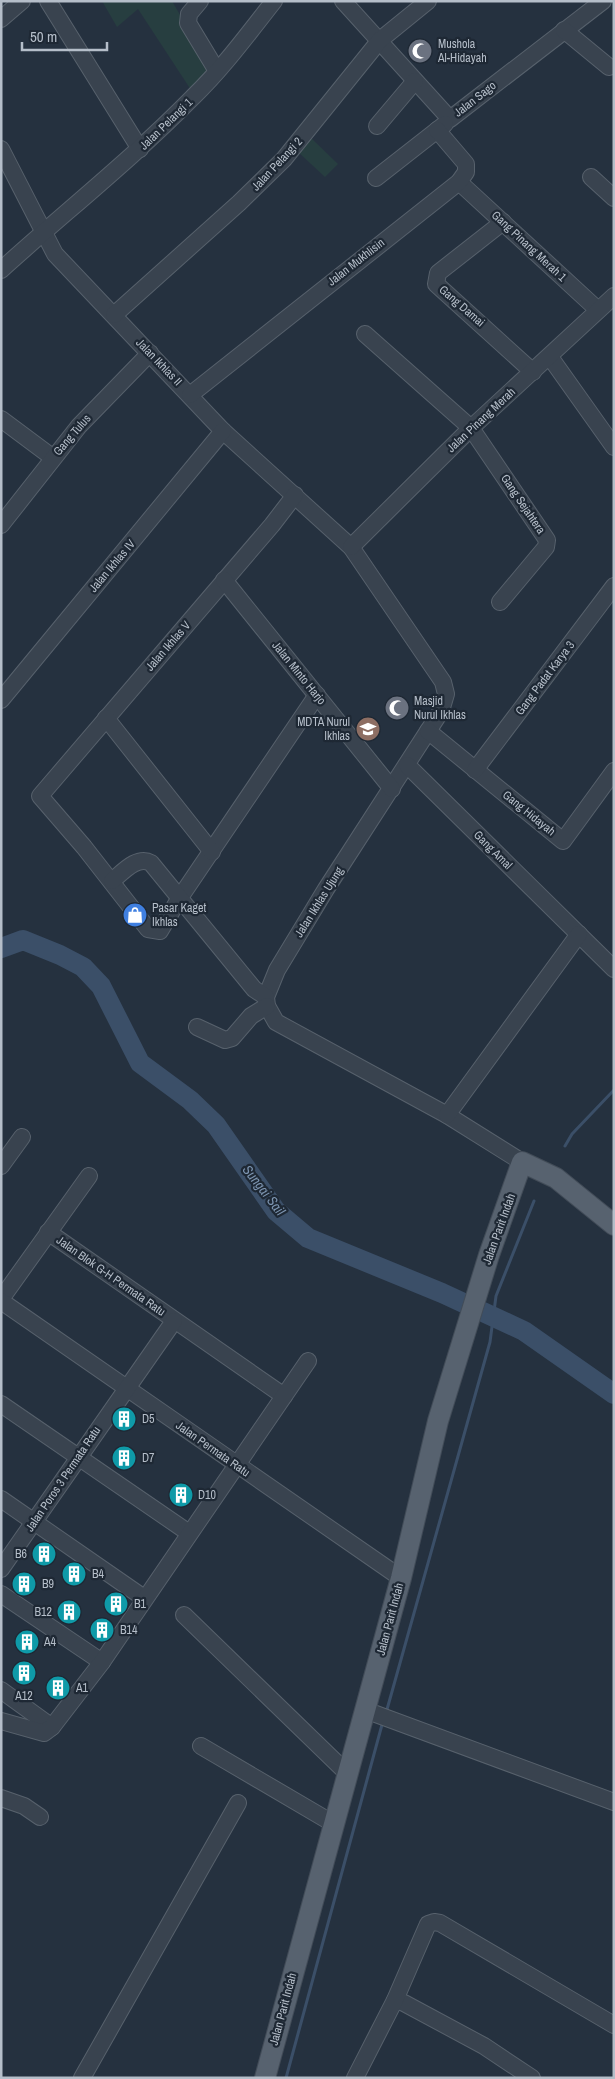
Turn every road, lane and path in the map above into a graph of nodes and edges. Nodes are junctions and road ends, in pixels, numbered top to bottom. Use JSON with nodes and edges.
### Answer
{"nodes":[{"id":1,"x":22,"y":1,"type":"edge"},
{"id":2,"x":48,"y":1,"type":"edge"},
{"id":3,"x":200,"y":1,"type":"edge"},
{"id":4,"x":274,"y":1,"type":"edge"},
{"id":5,"x":343,"y":1,"type":"edge"},
{"id":6,"x":428,"y":1,"type":"edge"},
{"id":7,"x":603,"y":1,"type":"edge"},
{"id":8,"x":1,"y":19,"type":"edge"},
{"id":9,"x":564,"y":30,"type":"junction"},
{"id":10,"x":380,"y":40,"type":"junction"},
{"id":11,"x":609,"y":67,"type":"dead end"},
{"id":12,"x":217,"y":71,"type":"junction"},
{"id":13,"x":415,"y":81,"type":"junction"},
{"id":14,"x":450,"y":119,"type":"junction"},
{"id":15,"x":377,"y":126,"type":"dead end"},
{"id":16,"x":437,"y":130,"type":"junction"},
{"id":17,"x":1,"y":149,"type":"edge"},
{"id":18,"x":140,"y":150,"type":"junction"},
{"id":19,"x":591,"y":177,"type":"dead end"},
{"id":20,"x":376,"y":178,"type":"dead end"},
{"id":21,"x":459,"y":182,"type":"junction"},
{"id":22,"x":614,"y":198,"type":"edge"},
{"id":23,"x":503,"y":222,"type":"junction"},
{"id":24,"x":43,"y":231,"type":"junction"},
{"id":25,"x":1,"y":270,"type":"edge"},
{"id":26,"x":613,"y":300,"type":"edge"},
{"id":27,"x":598,"y":310,"type":"junction"},
{"id":28,"x":114,"y":315,"type":"junction"},
{"id":29,"x":365,"y":334,"type":"dead end"},
{"id":30,"x":150,"y":353,"type":"junction"},
{"id":31,"x":550,"y":356,"type":"junction"},
{"id":32,"x":533,"y":372,"type":"junction"},
{"id":33,"x":190,"y":395,"type":"junction"},
{"id":34,"x":1,"y":419,"type":"edge"},
{"id":35,"x":471,"y":428,"type":"junction"},
{"id":36,"x":223,"y":430,"type":"junction"},
{"id":37,"x":614,"y":447,"type":"edge"},
{"id":38,"x":52,"y":458,"type":"junction"},
{"id":39,"x":295,"y":495,"type":"junction"},
{"id":40,"x":1,"y":525,"type":"edge"},
{"id":41,"x":351,"y":547,"type":"junction"},
{"id":42,"x":224,"y":580,"type":"junction"},
{"id":43,"x":614,"y":586,"type":"edge"},
{"id":44,"x":500,"y":602,"type":"dead end"},
{"id":45,"x":317,"y":695,"type":"junction"},
{"id":46,"x":1,"y":700,"type":"edge"},
{"id":47,"x":106,"y":718,"type":"junction"},
{"id":48,"x":428,"y":732,"type":"junction"},
{"id":49,"x":407,"y":765,"type":"junction"},
{"id":50,"x":475,"y":770,"type":"junction"},
{"id":51,"x":614,"y":771,"type":"edge"},
{"id":52,"x":392,"y":789,"type":"junction"},
{"id":53,"x":212,"y":852,"type":"junction"},
{"id":54,"x":112,"y":881,"type":"junction"},
{"id":55,"x":179,"y":899,"type":"junction"},
{"id":56,"x":579,"y":934,"type":"junction"},
{"id":57,"x":614,"y":969,"type":"edge"},
{"id":58,"x":266,"y":1001,"type":"junction"},
{"id":59,"x":197,"y":1027,"type":"dead end"},
{"id":60,"x":447,"y":1115,"type":"junction"},
{"id":61,"x":22,"y":1137,"type":"dead end"},
{"id":62,"x":522,"y":1162,"type":"junction"},
{"id":63,"x":1,"y":1166,"type":"edge"},
{"id":64,"x":89,"y":1176,"type":"dead end"},
{"id":65,"x":614,"y":1224,"type":"edge"},
{"id":66,"x":48,"y":1232,"type":"junction"},
{"id":67,"x":1,"y":1300,"type":"edge"},
{"id":68,"x":174,"y":1321,"type":"junction"},
{"id":69,"x":308,"y":1361,"type":"dead end"},
{"id":70,"x":125,"y":1389,"type":"junction"},
{"id":71,"x":284,"y":1396,"type":"junction"},
{"id":72,"x":1,"y":1404,"type":"edge"},
{"id":73,"x":78,"y":1457,"type":"junction"},
{"id":74,"x":236,"y":1465,"type":"junction"},
{"id":75,"x":1,"y":1499,"type":"edge"},
{"id":76,"x":34,"y":1521,"type":"junction"},
{"id":77,"x":188,"y":1533,"type":"junction"},
{"id":78,"x":1,"y":1569,"type":"edge"},
{"id":79,"x":401,"y":1578,"type":"junction"},
{"id":80,"x":1,"y":1594,"type":"edge"},
{"id":81,"x":144,"y":1598,"type":"junction"},
{"id":82,"x":184,"y":1616,"type":"dead end"},
{"id":83,"x":102,"y":1662,"type":"junction"},
{"id":84,"x":1,"y":1690,"type":"edge"},
{"id":85,"x":370,"y":1712,"type":"junction"},
{"id":86,"x":1,"y":1721,"type":"edge"},
{"id":87,"x":52,"y":1727,"type":"junction"},
{"id":88,"x":201,"y":1746,"type":"dead end"},
{"id":89,"x":348,"y":1774,"type":"junction"},
{"id":90,"x":1,"y":1798,"type":"edge"},
{"id":91,"x":614,"y":1802,"type":"edge"},
{"id":92,"x":238,"y":1804,"type":"dead end"},
{"id":93,"x":40,"y":1817,"type":"dead end"},
{"id":94,"x":334,"y":1824,"type":"junction"},
{"id":95,"x":395,"y":2000,"type":"junction"},
{"id":96,"x":614,"y":2025,"type":"edge"},
{"id":97,"x":82,"y":2078,"type":"edge"},
{"id":98,"x":265,"y":2078,"type":"edge"},
{"id":99,"x":355,"y":2078,"type":"edge"},
{"id":100,"x":532,"y":2078,"type":"edge"}],
"edges":[{"from":1,"to":8,"type":"street"},
{"from":2,"to":18,"type":"street"},
{"from":3,"to":12,"type":"street"},
{"from":4,"to":12,"type":"street","name":"Jalan Pelangi 1"},
{"from":5,"to":10,"type":"street","name":"Jalan Sago"},
{"from":6,"to":10,"type":"street","name":"Jalan Pelangi 2"},
{"from":7,"to":9,"type":"street","name":"Jalan Sago"},
{"from":9,"to":11,"type":"street"},
{"from":9,"to":14,"type":"street","name":"Jalan Sago"},
{"from":10,"to":13,"type":"street","name":"Jalan Sago"},
{"from":10,"to":28,"type":"street","name":"Jalan Pelangi 2"},
{"from":12,"to":18,"type":"street","name":"Jalan Pelangi 1"},
{"from":13,"to":14,"type":"street","name":"Jalan Sago"},
{"from":13,"to":15,"type":"street"},
{"from":14,"to":16,"type":"street"},
{"from":16,"to":20,"type":"street"},
{"from":16,"to":21,"type":"street"},
{"from":17,"to":24,"type":"street","name":"Jalan Ikhlas II"},
{"from":18,"to":24,"type":"street","name":"Jalan Pelangi 1"},
{"from":19,"to":22,"type":"street"},
{"from":21,"to":23,"type":"street","name":"Gang Pinang Merah 1"},
{"from":21,"to":33,"type":"street","name":"Jalan Mukhlisin"},
{"from":23,"to":27,"type":"street","name":"Gang Pinang Merah 1"},
{"from":23,"to":32,"type":"street","name":"Gang Damai"},
{"from":24,"to":25,"type":"street","name":"Jalan Pelangi 1"},
{"from":24,"to":28,"type":"street","name":"Jalan Ikhlas II"},
{"from":26,"to":27,"type":"street","name":"Jalan Pinang Merah"},
{"from":27,"to":31,"type":"street","name":"Jalan Pinang Merah"},
{"from":28,"to":30,"type":"street","name":"Jalan Ikhlas II"},
{"from":29,"to":35,"type":"street"},
{"from":30,"to":33,"type":"street","name":"Jalan Ikhlas II"},
{"from":30,"to":38,"type":"street","name":"Gang Tulus"},
{"from":31,"to":32,"type":"street","name":"Jalan Pinang Merah"},
{"from":31,"to":37,"type":"street"},
{"from":32,"to":35,"type":"street","name":"Jalan Pinang Merah"},
{"from":33,"to":36,"type":"street","name":"Jalan Ikhlas II"},
{"from":34,"to":38,"type":"street"},
{"from":35,"to":41,"type":"street","name":"Jalan Pinang Merah"},
{"from":35,"to":44,"type":"street","name":"Gang Sejahtera"},
{"from":36,"to":39,"type":"street","name":"Jalan Ikhlas II"},
{"from":36,"to":46,"type":"street","name":"Jalan Ikhlas IV"},
{"from":38,"to":40,"type":"street","name":"Gang Tulus"},
{"from":39,"to":41,"type":"street","name":"Jalan Ikhlas II"},
{"from":39,"to":42,"type":"street","name":"Jalan Ikhlas V"},
{"from":41,"to":48,"type":"street","name":"Jalan Ikhlas Ujung"},
{"from":42,"to":45,"type":"street","name":"Jalan Minto Harjo"},
{"from":42,"to":47,"type":"street","name":"Jalan Ikhlas V"},
{"from":43,"to":50,"type":"street","name":"Gang Padat Karya 3"},
{"from":45,"to":52,"type":"street","name":"Jalan Minto Harjo"},
{"from":45,"to":53,"type":"street"},
{"from":47,"to":53,"type":"street"},
{"from":47,"to":54,"type":"street","name":"Jalan Ikhlas V"},
{"from":48,"to":49,"type":"street","name":"Jalan Ikhlas Ujung"},
{"from":48,"to":50,"type":"street","name":"Gang Hidayah"},
{"from":49,"to":52,"type":"street","name":"Jalan Ikhlas Ujung"},
{"from":49,"to":56,"type":"street","name":"Gang Amal"},
{"from":50,"to":51,"type":"street","name":"Gang Hidayah"},
{"from":52,"to":58,"type":"street","name":"Jalan Ikhlas Ujung"},
{"from":53,"to":55,"type":"street"},
{"from":54,"to":55,"type":"street"},
{"from":54,"to":55,"type":"street"},
{"from":55,"to":58,"type":"street"},
{"from":56,"to":57,"type":"street","name":"Gang Amal"},
{"from":56,"to":60,"type":"street"},
{"from":58,"to":59,"type":"street"},
{"from":58,"to":60,"type":"street"},
{"from":60,"to":62,"type":"street"},
{"from":61,"to":63,"type":"street"},
{"from":62,"to":65,"type":"main road"},
{"from":62,"to":79,"type":"main road","name":"Jalan Parit Indah"},
{"from":64,"to":66,"type":"street"},
{"from":66,"to":67,"type":"street"},
{"from":66,"to":68,"type":"street","name":"Jalan Blok G-H Permata Ratu"},
{"from":67,"to":70,"type":"street","name":"Jalan Permata Ratu"},
{"from":68,"to":70,"type":"street","name":"Jalan Poros 3 Permata Ratu"},
{"from":68,"to":71,"type":"street","name":"Jalan Blok G-H Permata Ratu"},
{"from":69,"to":71,"type":"street"},
{"from":70,"to":73,"type":"street","name":"Jalan Poros 3 Permata Ratu"},
{"from":70,"to":74,"type":"street","name":"Jalan Permata Ratu"},
{"from":71,"to":74,"type":"street"},
{"from":72,"to":73,"type":"street"},
{"from":73,"to":76,"type":"street","name":"Jalan Poros 3 Permata Ratu"},
{"from":73,"to":77,"type":"street"},
{"from":74,"to":77,"type":"street"},
{"from":74,"to":79,"type":"street","name":"Jalan Permata Ratu"},
{"from":75,"to":76,"type":"street"},
{"from":76,"to":78,"type":"street","name":"Jalan Poros 3 Permata Ratu"},
{"from":76,"to":81,"type":"street"},
{"from":77,"to":81,"type":"street"},
{"from":79,"to":85,"type":"main road","name":"Jalan Parit Indah"},
{"from":80,"to":83,"type":"street"},
{"from":81,"to":83,"type":"street"},
{"from":82,"to":89,"type":"street"},
{"from":83,"to":87,"type":"street"},
{"from":84,"to":87,"type":"street"},
{"from":85,"to":89,"type":"main road","name":"Jalan Parit Indah"},
{"from":85,"to":91,"type":"street"},
{"from":86,"to":87,"type":"street"},
{"from":88,"to":94,"type":"street"},
{"from":89,"to":94,"type":"main road","name":"Jalan Parit Indah"},
{"from":90,"to":93,"type":"street"},
{"from":92,"to":97,"type":"street"},
{"from":94,"to":98,"type":"main road","name":"Jalan Parit Indah"},
{"from":95,"to":96,"type":"street"},
{"from":95,"to":99,"type":"street"},
{"from":95,"to":100,"type":"street"}]}
